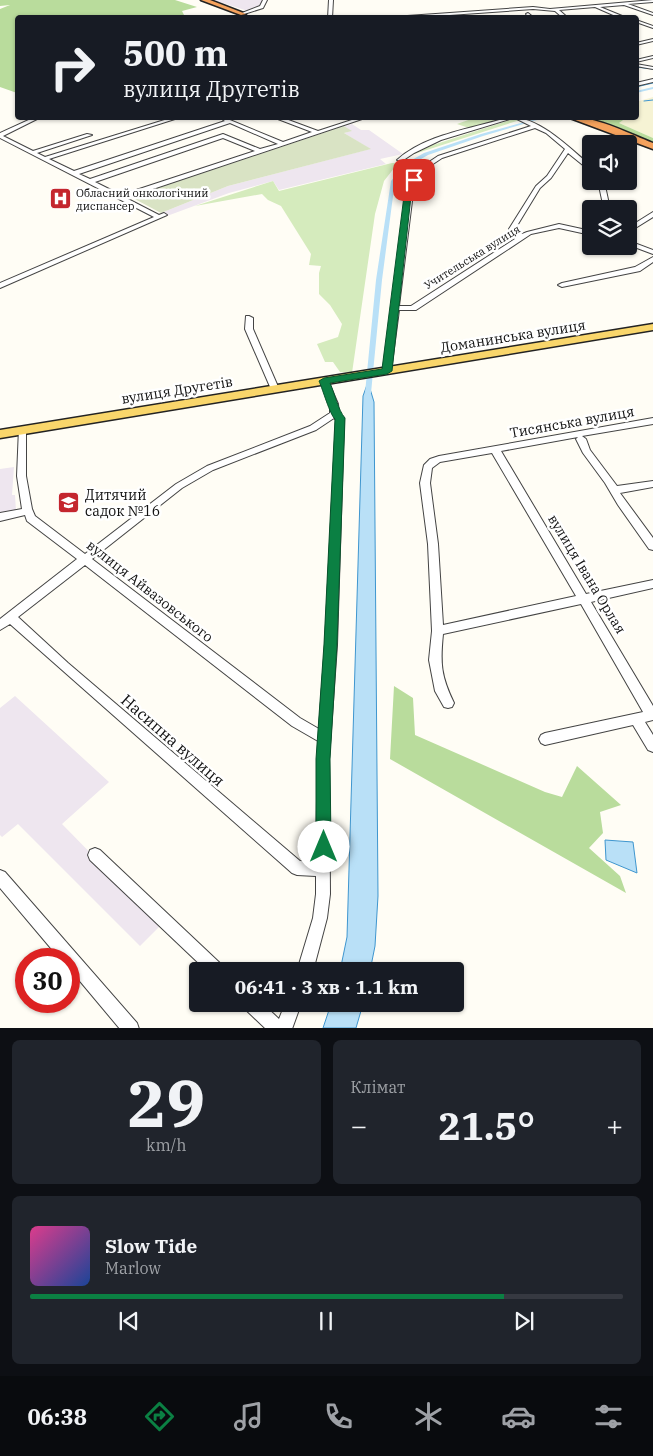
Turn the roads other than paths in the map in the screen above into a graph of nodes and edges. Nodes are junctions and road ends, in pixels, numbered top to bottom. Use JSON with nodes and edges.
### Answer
{"nodes":[{"id":1,"x":204,"y":0,"type":"edge"},
{"id":2,"x":265,"y":0,"type":"edge"},
{"id":3,"x":331,"y":0,"type":"edge"},
{"id":4,"x":653,"y":1,"type":"edge"},
{"id":5,"x":623,"y":4,"type":"junction"},
{"id":6,"x":594,"y":6,"type":"junction"},
{"id":7,"x":556,"y":9,"type":"junction"},
{"id":8,"x":653,"y":14,"type":"edge"},
{"id":9,"x":244,"y":15,"type":"edge"},
{"id":10,"x":330,"y":15,"type":"edge"},
{"id":11,"x":427,"y":15,"type":"edge"},
{"id":12,"x":563,"y":15,"type":"edge"},
{"id":13,"x":617,"y":15,"type":"edge"},
{"id":14,"x":639,"y":22,"type":"edge"},
{"id":15,"x":652,"y":27,"type":"edge"},
{"id":16,"x":643,"y":28,"type":"dead end"},
{"id":17,"x":653,"y":40,"type":"edge"},
{"id":18,"x":639,"y":43,"type":"edge"},
{"id":19,"x":653,"y":57,"type":"edge"},
{"id":20,"x":639,"y":60,"type":"edge"},
{"id":21,"x":639,"y":66,"type":"edge"},
{"id":22,"x":653,"y":68,"type":"edge"},
{"id":23,"x":653,"y":80,"type":"edge"},
{"id":24,"x":639,"y":84,"type":"edge"},
{"id":25,"x":32,"y":120,"type":"edge"},
{"id":26,"x":169,"y":120,"type":"edge"},
{"id":27,"x":355,"y":120,"type":"edge"},
{"id":28,"x":504,"y":120,"type":"edge"},
{"id":29,"x":524,"y":120,"type":"edge"},
{"id":30,"x":580,"y":120,"type":"edge"},
{"id":31,"x":230,"y":121,"type":"joint"},
{"id":32,"x":288,"y":121,"type":"edge"},
{"id":33,"x":535,"y":125,"type":"junction"},
{"id":34,"x":316,"y":132,"type":"junction"},
{"id":35,"x":0,"y":135,"type":"edge"},
{"id":36,"x":89,"y":135,"type":"dead end"},
{"id":37,"x":281,"y":143,"type":"junction"},
{"id":38,"x":653,"y":146,"type":"edge"},
{"id":39,"x":259,"y":151,"type":"junction"},
{"id":40,"x":34,"y":152,"type":"junction"},
{"id":41,"x":566,"y":152,"type":"junction"},
{"id":42,"x":46,"y":158,"type":"junction"},
{"id":43,"x":400,"y":160,"type":"dead end"},
{"id":44,"x":582,"y":161,"type":"edge"},
{"id":45,"x":75,"y":173,"type":"junction"},
{"id":46,"x":91,"y":181,"type":"junction"},
{"id":47,"x":121,"y":197,"type":"junction"},
{"id":48,"x":653,"y":214,"type":"edge"},
{"id":49,"x":637,"y":225,"type":"edge"},
{"id":50,"x":582,"y":230,"type":"edge"},
{"id":51,"x":522,"y":237,"type":"junction"},
{"id":52,"x":637,"y":246,"type":"edge"},
{"id":53,"x":653,"y":252,"type":"edge"},
{"id":54,"x":653,"y":259,"type":"edge"},
{"id":55,"x":562,"y":285,"type":"dead end"},
{"id":56,"x":0,"y":286,"type":"edge"},
{"id":57,"x":395,"y":308,"type":"junction"},
{"id":58,"x":250,"y":318,"type":"dead end"},
{"id":59,"x":653,"y":327,"type":"edge"},
{"id":60,"x":382,"y":372,"type":"junction"},
{"id":61,"x":360,"y":375,"type":"joint"},
{"id":62,"x":324,"y":381,"type":"junction"},
{"id":63,"x":275,"y":389,"type":"junction"},
{"id":64,"x":335,"y":414,"type":"junction"},
{"id":65,"x":653,"y":421,"type":"edge"},
{"id":66,"x":22,"y":430,"type":"junction"},
{"id":67,"x":0,"y":434,"type":"edge"},
{"id":68,"x":581,"y":439,"type":"dead end"},
{"id":69,"x":495,"y":449,"type":"junction"},
{"id":70,"x":653,"y":484,"type":"edge"},
{"id":71,"x":615,"y":490,"type":"junction"},
{"id":72,"x":27,"y":512,"type":"junction"},
{"id":73,"x":0,"y":517,"type":"edge"},
{"id":74,"x":653,"y":546,"type":"edge"},
{"id":75,"x":85,"y":559,"type":"junction"},
{"id":76,"x":653,"y":584,"type":"edge"},
{"id":77,"x":584,"y":599,"type":"junction"},
{"id":78,"x":5,"y":621,"type":"edge"},
{"id":79,"x":438,"y":631,"type":"junction"},
{"id":80,"x":448,"y":703,"type":"dead end"},
{"id":81,"x":652,"y":715,"type":"edge"},
{"id":82,"x":636,"y":718,"type":"junction"},
{"id":83,"x":324,"y":738,"type":"junction"},
{"id":84,"x":545,"y":739,"type":"dead end"},
{"id":85,"x":653,"y":746,"type":"edge"},
{"id":86,"x":95,"y":855,"type":"dead end"},
{"id":87,"x":323,"y":869,"type":"junction"},
{"id":88,"x":0,"y":877,"type":"edge"},
{"id":89,"x":208,"y":962,"type":"edge"},
{"id":90,"x":308,"y":962,"type":"edge"},
{"id":91,"x":261,"y":1012,"type":"edge"},
{"id":92,"x":290,"y":1012,"type":"edge"},
{"id":93,"x":131,"y":1028,"type":"edge"},
{"id":94,"x":278,"y":1028,"type":"edge"},
{"id":95,"x":284,"y":1028,"type":"edge"}],
"edges":[{"from":1,"to":9,"type":"highway"},
{"from":2,"to":9,"type":"street"},
{"from":3,"to":10,"type":"street"},
{"from":4,"to":5,"type":"street"},
{"from":5,"to":6,"type":"street"},
{"from":5,"to":8,"type":"street"},
{"from":6,"to":7,"type":"street"},
{"from":6,"to":13,"type":"street"},
{"from":7,"to":11,"type":"street"},
{"from":7,"to":12,"type":"street"},
{"from":14,"to":15,"type":"street"},
{"from":15,"to":16,"type":"street"},
{"from":17,"to":18,"type":"street"},
{"from":19,"to":20,"type":"street"},
{"from":21,"to":22,"type":"street"},
{"from":23,"to":24,"type":"street"},
{"from":25,"to":35,"type":"street"},
{"from":26,"to":42,"type":"street"},
{"from":27,"to":34,"type":"street"},
{"from":28,"to":43,"type":"street"},
{"from":29,"to":33,"type":"street"},
{"from":30,"to":38,"type":"highway"},
{"from":31,"to":37,"type":"street"},
{"from":31,"to":45,"type":"street"},
{"from":32,"to":34,"type":"street"},
{"from":33,"to":41,"type":"street"},
{"from":33,"to":57,"type":"street"},
{"from":34,"to":37,"type":"street"},
{"from":35,"to":40,"type":"street"},
{"from":36,"to":40,"type":"street"},
{"from":37,"to":39,"type":"street"},
{"from":39,"to":46,"type":"street"},
{"from":39,"to":47,"type":"street"},
{"from":40,"to":42,"type":"street"},
{"from":41,"to":44,"type":"street"},
{"from":41,"to":51,"type":"street"},
{"from":42,"to":45,"type":"street"},
{"from":45,"to":46,"type":"street"},
{"from":46,"to":47,"type":"street"},
{"from":47,"to":56,"type":"street"},
{"from":48,"to":49,"type":"street"},
{"from":50,"to":51,"type":"street","name":"Учительська вулиця"},
{"from":51,"to":57,"type":"street","name":"Учительська вулиця"},
{"from":52,"to":53,"type":"street"},
{"from":54,"to":55,"type":"street"},
{"from":57,"to":60,"type":"street"},
{"from":58,"to":63,"type":"street"},
{"from":59,"to":60,"type":"main road","name":"Доманинська вулиця"},
{"from":60,"to":61,"type":"main road","name":"Доманинська вулиця"},
{"from":61,"to":62,"type":"main road","name":"вулиця Другетів"},
{"from":62,"to":63,"type":"main road","name":"вулиця Другетів"},
{"from":62,"to":64,"type":"street"},
{"from":63,"to":66,"type":"main road","name":"вулиця Другетів"},
{"from":64,"to":75,"type":"street"},
{"from":64,"to":83,"type":"street"},
{"from":65,"to":69,"type":"street","name":"Тисянська вулиця"},
{"from":66,"to":67,"type":"main road","name":"вулиця Другетів"},
{"from":66,"to":72,"type":"street"},
{"from":68,"to":71,"type":"street"},
{"from":69,"to":77,"type":"street","name":"вулиця Івана Орлая"},
{"from":69,"to":79,"type":"street","name":"Тисянська вулиця"},
{"from":70,"to":71,"type":"street"},
{"from":71,"to":74,"type":"street"},
{"from":72,"to":73,"type":"street"},
{"from":72,"to":75,"type":"street","name":"вулиця Айвазовського"},
{"from":75,"to":78,"type":"street"},
{"from":75,"to":83,"type":"street","name":"вулиця Айвазовського"},
{"from":76,"to":77,"type":"street"},
{"from":77,"to":79,"type":"street"},
{"from":77,"to":81,"type":"street","name":"вулиця Івана Орлая"},
{"from":78,"to":87,"type":"street","name":"Насипна вулиця"},
{"from":79,"to":80,"type":"street"},
{"from":81,"to":82,"type":"street"},
{"from":82,"to":84,"type":"street"},
{"from":82,"to":85,"type":"street"},
{"from":83,"to":87,"type":"street"},
{"from":86,"to":89,"type":"street"},
{"from":87,"to":90,"type":"street"},
{"from":88,"to":93,"type":"street"},
{"from":91,"to":94,"type":"street"},
{"from":92,"to":95,"type":"street"}]}
